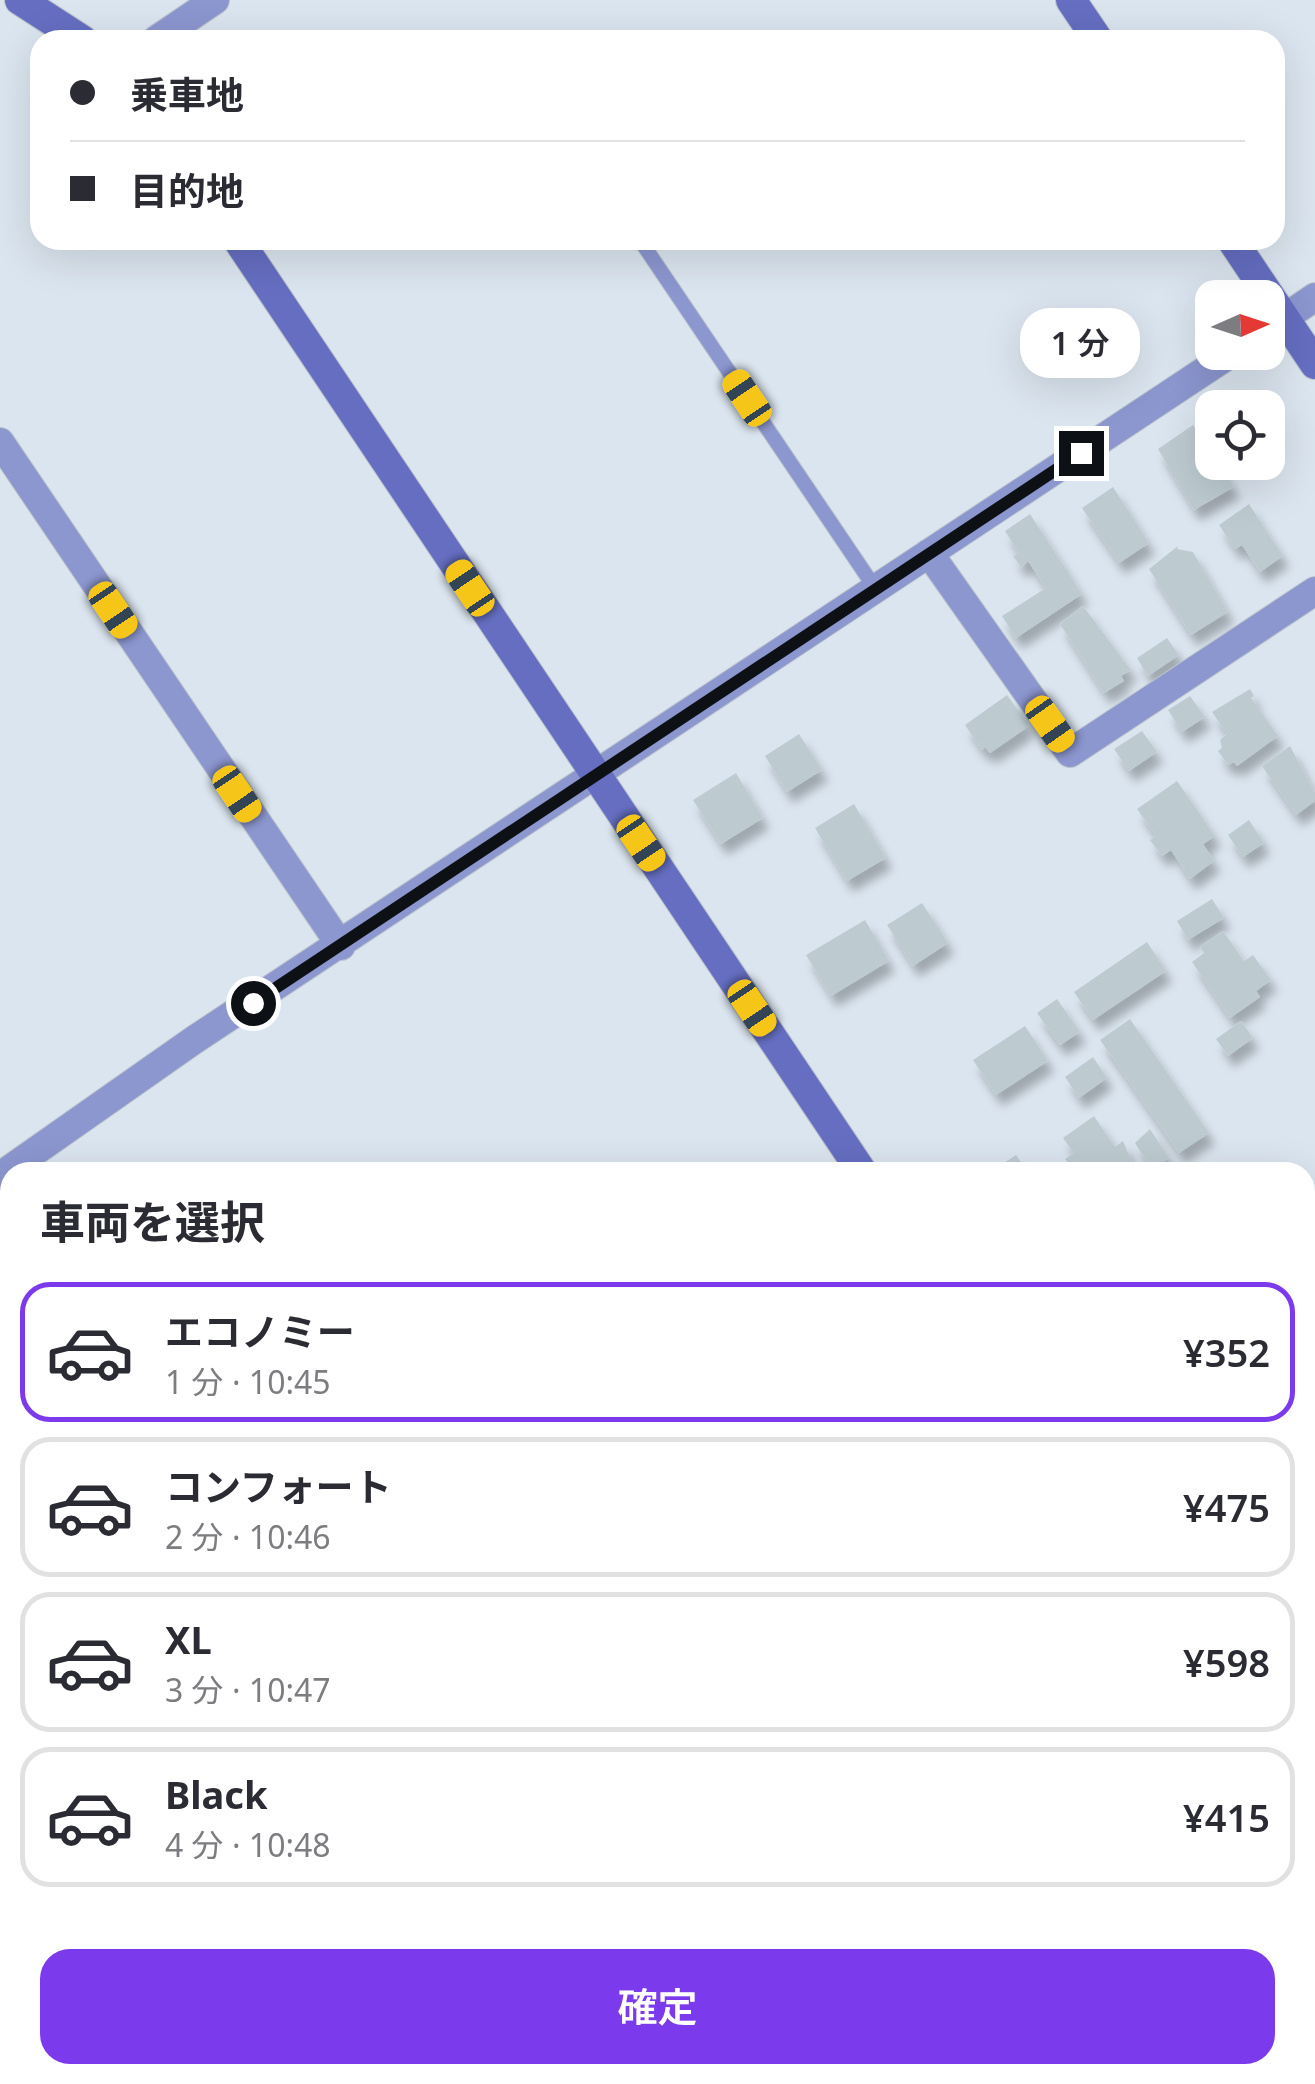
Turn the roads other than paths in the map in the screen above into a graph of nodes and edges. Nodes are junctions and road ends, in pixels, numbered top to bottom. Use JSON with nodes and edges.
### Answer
{"nodes":[{"id":1,"x":215,"y":0,"type":"edge"},
{"id":2,"x":1071,"y":0,"type":"edge"},
{"id":3,"x":24,"y":1,"type":"edge"},
{"id":4,"x":67,"y":30,"type":"edge"},
{"id":5,"x":171,"y":30,"type":"edge"},
{"id":6,"x":1091,"y":30,"type":"edge"},
{"id":7,"x":245,"y":250,"type":"edge"},
{"id":8,"x":647,"y":250,"type":"edge"},
{"id":9,"x":1237,"y":250,"type":"edge"},
{"id":10,"x":1253,"y":280,"type":"edge"},
{"id":11,"x":1315,"y":298,"type":"edge"},
{"id":12,"x":1285,"y":318,"type":"edge"},
{"id":13,"x":1285,"y":333,"type":"edge"},
{"id":14,"x":1315,"y":364,"type":"edge"},
{"id":15,"x":1205,"y":370,"type":"edge"},
{"id":16,"x":0,"y":442,"type":"edge"},
{"id":17,"x":930,"y":553,"type":"junction"},
{"id":18,"x":876,"y":588,"type":"junction"},
{"id":19,"x":1315,"y":591,"type":"edge"},
{"id":20,"x":596,"y":777,"type":"junction"},
{"id":21,"x":341,"y":946,"type":"junction"},
{"id":22,"x":20,"y":1162,"type":"edge"},
{"id":23,"x":855,"y":1162,"type":"edge"}],
"edges":[{"from":1,"to":5,"type":"street"},
{"from":2,"to":6,"type":"street"},
{"from":3,"to":4,"type":"street"},
{"from":7,"to":20,"type":"street"},
{"from":8,"to":18,"type":"lane"},
{"from":9,"to":10,"type":"street"},
{"from":11,"to":12,"type":"street"},
{"from":13,"to":14,"type":"street"},
{"from":15,"to":17,"type":"street"},
{"from":16,"to":21,"type":"street"},
{"from":17,"to":18,"type":"street"},
{"from":17,"to":19,"type":"street"},
{"from":18,"to":20,"type":"street"},
{"from":20,"to":21,"type":"street"},
{"from":20,"to":23,"type":"street"},
{"from":21,"to":22,"type":"street"}]}
